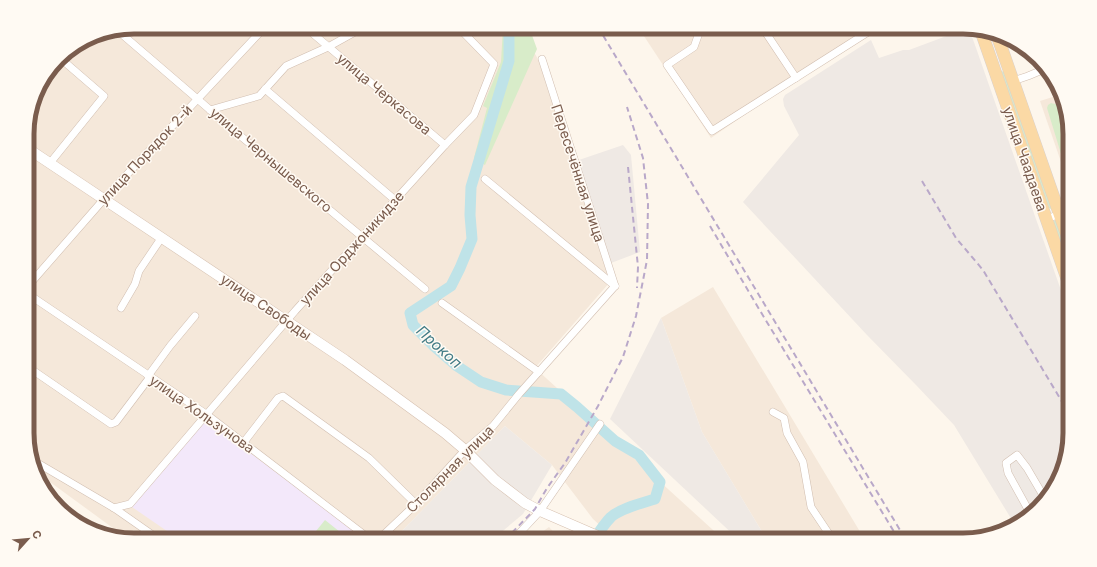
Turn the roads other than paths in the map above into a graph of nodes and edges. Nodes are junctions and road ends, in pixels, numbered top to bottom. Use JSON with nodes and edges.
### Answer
{"nodes":[{"id":1,"x":258,"y":34,"type":"edge"},
{"id":2,"x":313,"y":34,"type":"edge"},
{"id":3,"x":351,"y":34,"type":"edge"},
{"id":4,"x":465,"y":34,"type":"edge"},
{"id":5,"x":700,"y":34,"type":"edge"},
{"id":6,"x":767,"y":34,"type":"edge"},
{"id":7,"x":858,"y":34,"type":"edge"},
{"id":8,"x":123,"y":35,"type":"edge"},
{"id":9,"x":983,"y":36,"type":"edge"},
{"id":10,"x":999,"y":41,"type":"edge"},
{"id":11,"x":328,"y":46,"type":"junction"},
{"id":12,"x":542,"y":59,"type":"dead end"},
{"id":13,"x":65,"y":62,"type":"edge"},
{"id":14,"x":1040,"y":71,"type":"edge"},
{"id":15,"x":796,"y":78,"type":"junction"},
{"id":16,"x":1013,"y":81,"type":"junction"},
{"id":17,"x":265,"y":89,"type":"junction"},
{"id":18,"x":197,"y":99,"type":"junction"},
{"id":19,"x":210,"y":110,"type":"junction"},
{"id":20,"x":445,"y":145,"type":"junction"},
{"id":21,"x":34,"y":153,"type":"edge"},
{"id":22,"x":50,"y":163,"type":"junction"},
{"id":23,"x":485,"y":179,"type":"dead end"},
{"id":24,"x":104,"y":199,"type":"junction"},
{"id":25,"x":395,"y":200,"type":"junction"},
{"id":26,"x":1063,"y":208,"type":"edge"},
{"id":27,"x":1063,"y":214,"type":"edge"},
{"id":28,"x":1046,"y":219,"type":"junction"},
{"id":29,"x":363,"y":236,"type":"junction"},
{"id":30,"x":162,"y":237,"type":"junction"},
{"id":31,"x":1063,"y":267,"type":"edge"},
{"id":32,"x":34,"y":279,"type":"edge"},
{"id":33,"x":615,"y":286,"type":"junction"},
{"id":34,"x":425,"y":289,"type":"dead end"},
{"id":35,"x":34,"y":298,"type":"edge"},
{"id":36,"x":442,"y":303,"type":"dead end"},
{"id":37,"x":121,"y":308,"type":"dead end"},
{"id":38,"x":195,"y":316,"type":"dead end"},
{"id":39,"x":287,"y":321,"type":"junction"},
{"id":40,"x":34,"y":371,"type":"edge"},
{"id":41,"x":539,"y":372,"type":"junction"},
{"id":42,"x":149,"y":376,"type":"junction"},
{"id":43,"x":773,"y":412,"type":"dead end"},
{"id":44,"x":206,"y":414,"type":"junction"},
{"id":45,"x":600,"y":424,"type":"dead end"},
{"id":46,"x":244,"y":442,"type":"junction"},
{"id":47,"x":465,"y":450,"type":"junction"},
{"id":48,"x":39,"y":464,"type":"edge"},
{"id":49,"x":1042,"y":494,"type":"edge"},
{"id":50,"x":416,"y":504,"type":"junction"},
{"id":51,"x":114,"y":508,"type":"junction"},
{"id":52,"x":1028,"y":509,"type":"edge"},
{"id":53,"x":540,"y":511,"type":"junction"},
{"id":54,"x":150,"y":533,"type":"edge"},
{"id":55,"x":362,"y":533,"type":"edge"},
{"id":56,"x":385,"y":533,"type":"edge"},
{"id":57,"x":520,"y":533,"type":"edge"},
{"id":58,"x":592,"y":533,"type":"edge"},
{"id":59,"x":828,"y":533,"type":"edge"}],
"edges":[{"from":1,"to":18,"type":"street","name":"улица Порядок 2-й"},
{"from":2,"to":11,"type":"street","name":"улица Черкасова"},
{"from":3,"to":11,"type":"street"},
{"from":4,"to":20,"type":"street","name":"улица Орджоникидзе"},
{"from":5,"to":15,"type":"street"},
{"from":6,"to":15,"type":"street"},
{"from":7,"to":15,"type":"street"},
{"from":8,"to":18,"type":"street","name":"улица Чернышевского"},
{"from":9,"to":28,"type":"main road","name":"улица Чаадаева"},
{"from":10,"to":16,"type":"main road","name":"улица Чаадаева"},
{"from":11,"to":17,"type":"street"},
{"from":11,"to":20,"type":"street","name":"улица Черкасова"},
{"from":12,"to":33,"type":"street","name":"Пересечённая улица"},
{"from":13,"to":22,"type":"street"},
{"from":14,"to":16,"type":"street"},
{"from":16,"to":26,"type":"main road","name":"улица Чаадаева"},
{"from":17,"to":19,"type":"street"},
{"from":17,"to":25,"type":"street"},
{"from":18,"to":19,"type":"street","name":"улица Чернышевского"},
{"from":18,"to":24,"type":"street","name":"улица Порядок 2-й"},
{"from":19,"to":29,"type":"street","name":"улица Чернышевского"},
{"from":20,"to":25,"type":"street","name":"улица Орджоникидзе"},
{"from":21,"to":22,"type":"main road","name":"улица Свободы"},
{"from":22,"to":24,"type":"main road","name":"улица Свободы"},
{"from":23,"to":33,"type":"street"},
{"from":24,"to":30,"type":"main road","name":"улица Свободы"},
{"from":24,"to":32,"type":"street","name":"улица Порядок 2-й"},
{"from":25,"to":29,"type":"street","name":"улица Орджоникидзе"},
{"from":27,"to":28,"type":"street"},
{"from":28,"to":31,"type":"main road","name":"улица Чаадаева"},
{"from":29,"to":34,"type":"street","name":"улица Чернышевского"},
{"from":29,"to":39,"type":"street","name":"улица Орджоникидзе"},
{"from":30,"to":37,"type":"street"},
{"from":30,"to":39,"type":"main road","name":"улица Свободы"},
{"from":33,"to":41,"type":"street"},
{"from":35,"to":42,"type":"street","name":"улица Хользунова"},
{"from":36,"to":41,"type":"street"},
{"from":38,"to":42,"type":"street"},
{"from":39,"to":44,"type":"street","name":"улица Орджоникидзе"},
{"from":39,"to":47,"type":"main road","name":"улица Свободы"},
{"from":40,"to":42,"type":"street"},
{"from":41,"to":47,"type":"street","name":"Столярная улица"},
{"from":42,"to":44,"type":"street","name":"улица Хользунова"},
{"from":43,"to":59,"type":"street"},
{"from":44,"to":46,"type":"street","name":"улица Хользунова"},
{"from":44,"to":51,"type":"street","name":"улица Орджоникидзе"},
{"from":45,"to":53,"type":"street"},
{"from":46,"to":50,"type":"street"},
{"from":46,"to":55,"type":"street","name":"улица Хользунова"},
{"from":47,"to":50,"type":"street","name":"Столярная улица"},
{"from":47,"to":53,"type":"main road","name":"улица Свободы"},
{"from":48,"to":51,"type":"street"},
{"from":49,"to":52,"type":"street"},
{"from":50,"to":56,"type":"street","name":"Столярная улица"},
{"from":51,"to":54,"type":"street"},
{"from":53,"to":57,"type":"street"},
{"from":53,"to":58,"type":"main road","name":"улица Свободы"}]}
